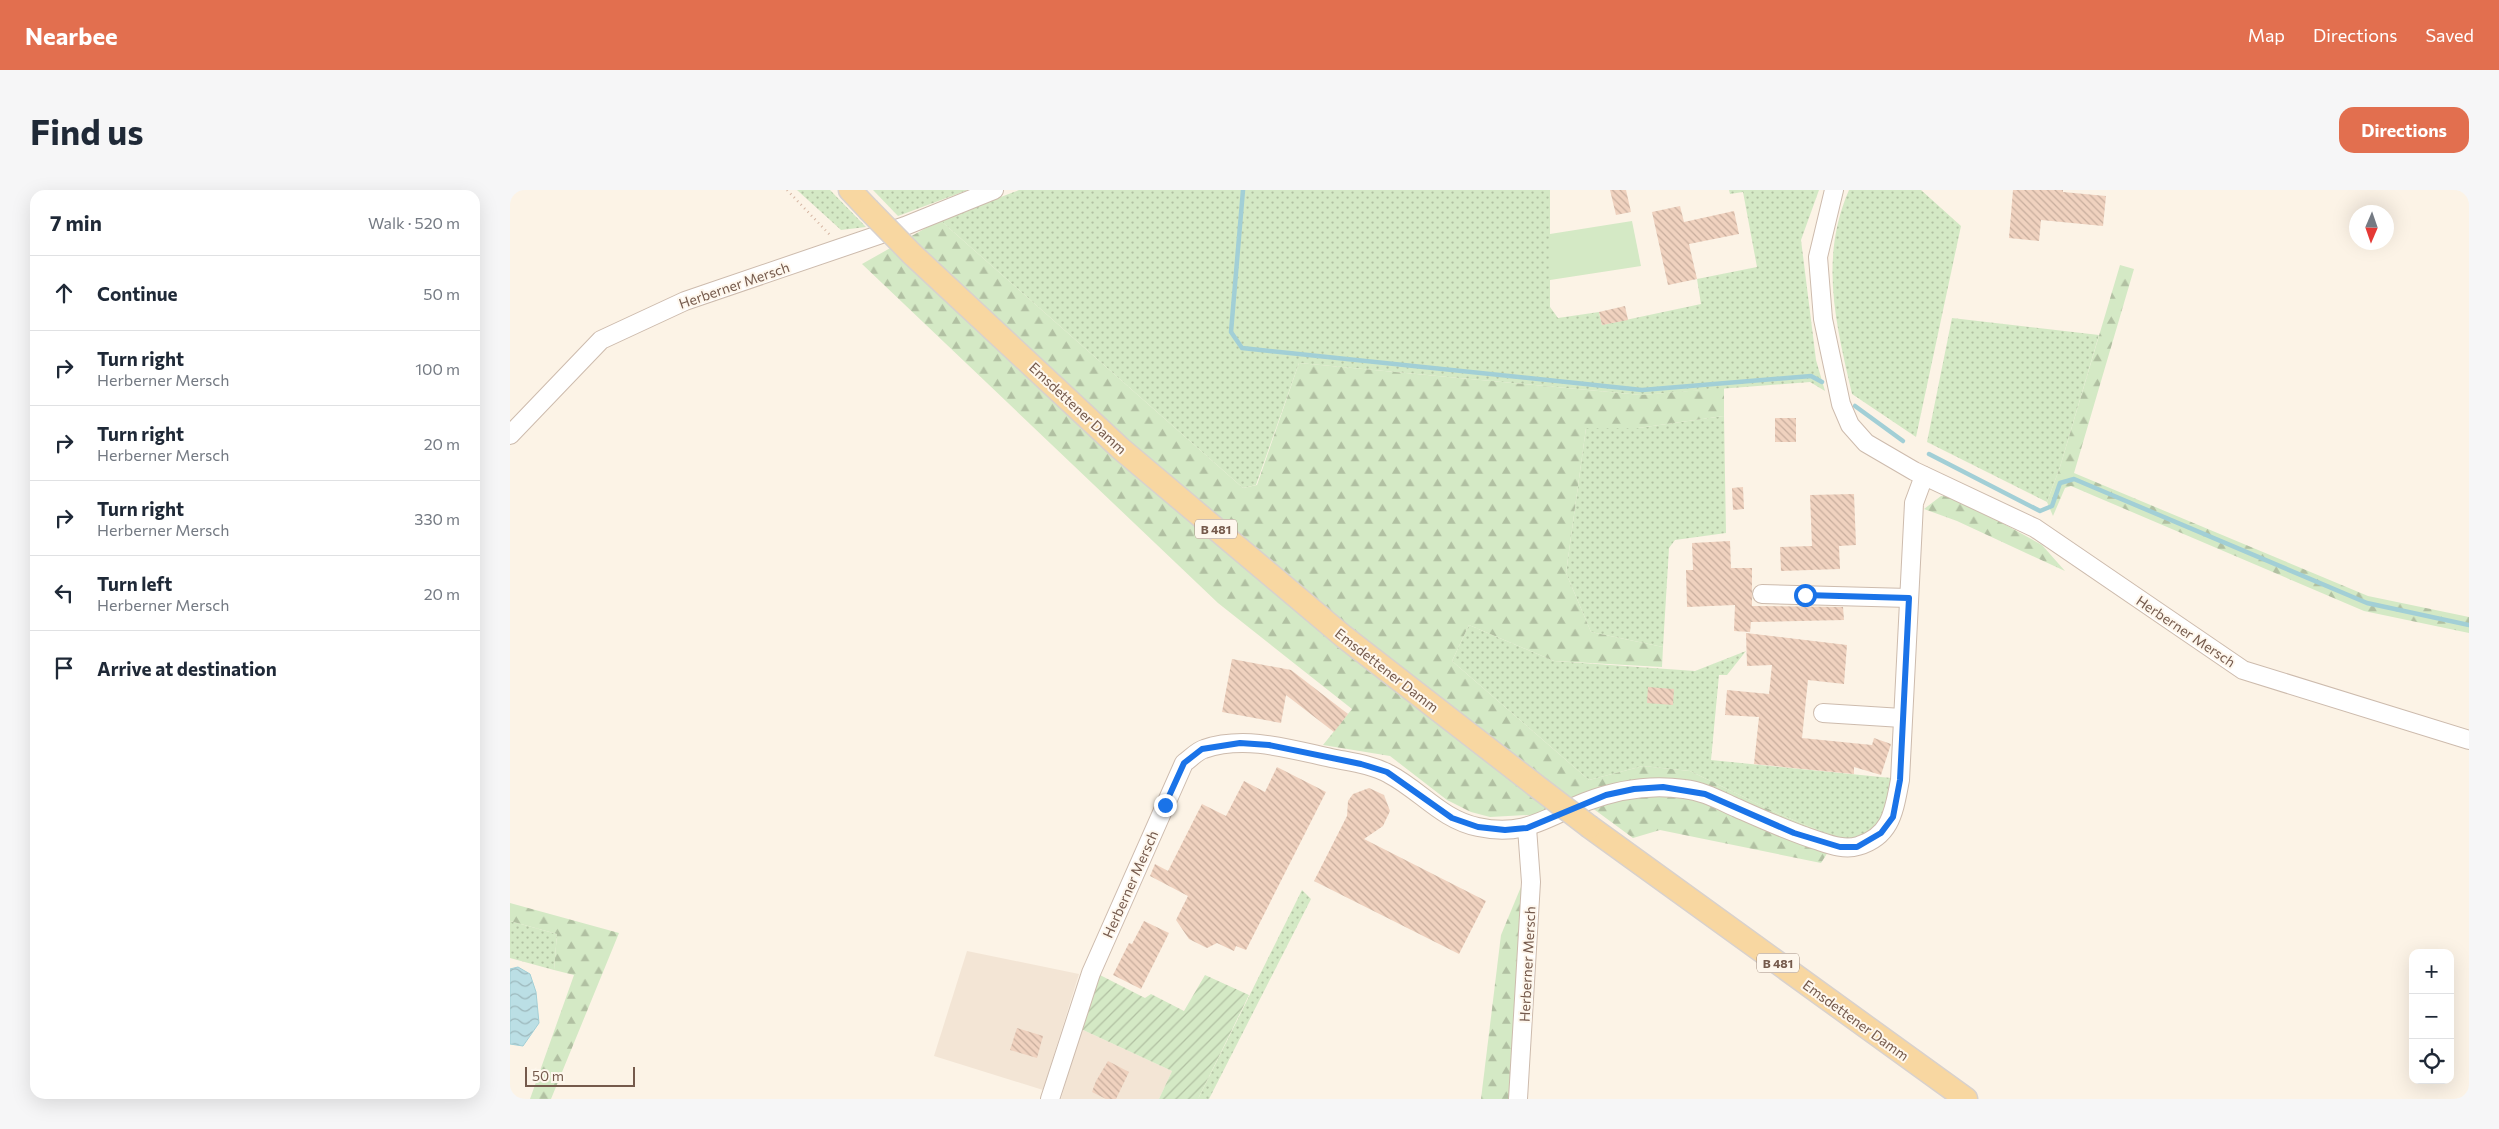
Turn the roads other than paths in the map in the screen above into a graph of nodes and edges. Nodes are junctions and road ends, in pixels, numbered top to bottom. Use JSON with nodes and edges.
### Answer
{"nodes":[{"id":1,"x":850,"y":190,"type":"edge"},
{"id":2,"x":994,"y":190,"type":"edge"},
{"id":3,"x":1834,"y":190,"type":"edge"},
{"id":4,"x":510,"y":436,"type":"edge"},
{"id":5,"x":1924,"y":476,"type":"junction"},
{"id":6,"x":1762,"y":594,"type":"dead end"},
{"id":7,"x":1909,"y":598,"type":"junction"},
{"id":8,"x":1823,"y":713,"type":"dead end"},
{"id":9,"x":1902,"y":718,"type":"junction"},
{"id":10,"x":2469,"y":740,"type":"edge"},
{"id":11,"x":1527,"y":828,"type":"junction"},
{"id":12,"x":1050,"y":1099,"type":"edge"},
{"id":13,"x":1518,"y":1099,"type":"edge"},
{"id":14,"x":1966,"y":1099,"type":"edge"}],
"edges":[{"from":1,"to":14,"type":"main road","name":"Emsdettener Damm","number":"B 481","bridge":true},
{"from":2,"to":4,"type":"street","name":"Herberner Mersch"},
{"from":3,"to":5,"type":"street","name":"Herberner Mersch"},
{"from":5,"to":7,"type":"street","name":"Herberner Mersch"},
{"from":5,"to":10,"type":"street","name":"Herberner Mersch"},
{"from":6,"to":7,"type":"street"},
{"from":7,"to":9,"type":"street","name":"Herberner Mersch"},
{"from":8,"to":9,"type":"street"},
{"from":9,"to":11,"type":"street","name":"Herberner Mersch"},
{"from":11,"to":12,"type":"street","name":"Herberner Mersch"},
{"from":11,"to":13,"type":"street","name":"Herberner Mersch"}]}
